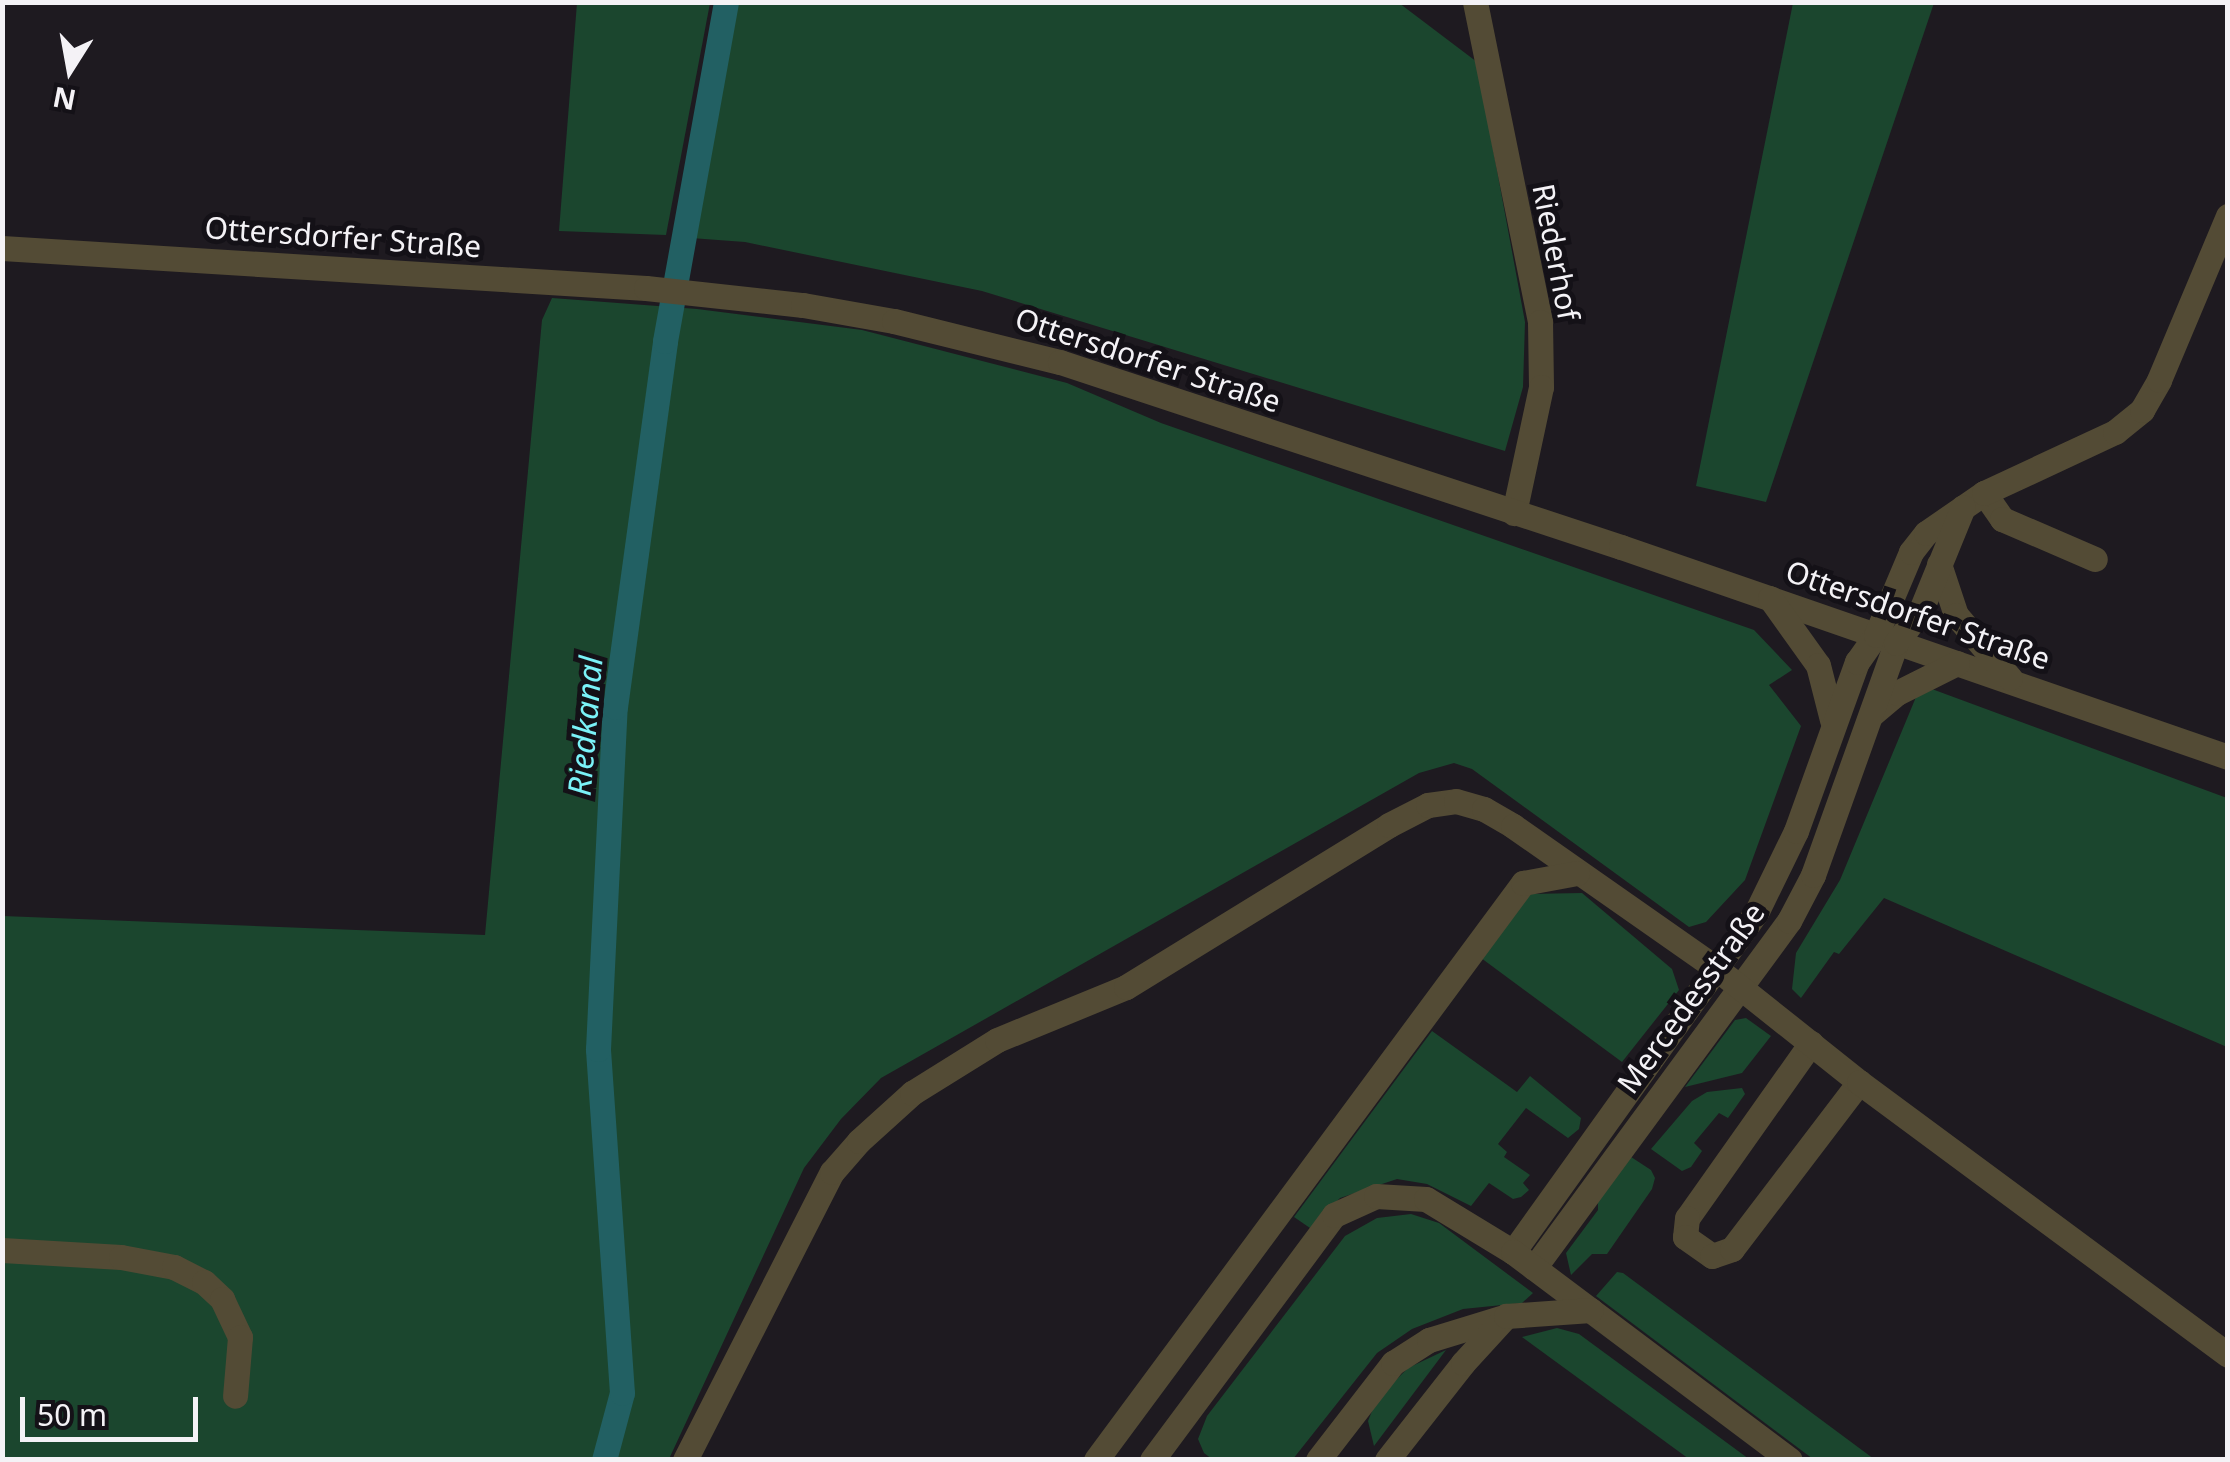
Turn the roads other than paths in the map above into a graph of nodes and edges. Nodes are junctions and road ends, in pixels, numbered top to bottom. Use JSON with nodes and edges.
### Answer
{"nodes":[{"id":1,"x":1475,"y":2,"type":"edge"},
{"id":2,"x":2228,"y":216,"type":"edge"},
{"id":3,"x":2,"y":248,"type":"edge"},
{"id":4,"x":1974,"y":500,"type":"junction"},
{"id":5,"x":1514,"y":513,"type":"junction"},
{"id":6,"x":2095,"y":559,"type":"dead end"},
{"id":7,"x":1940,"y":564,"type":"junction"},
{"id":8,"x":1770,"y":598,"type":"junction"},
{"id":9,"x":1886,"y":639,"type":"junction"},
{"id":10,"x":1957,"y":663,"type":"junction"},
{"id":11,"x":2014,"y":682,"type":"junction"},
{"id":12,"x":1870,"y":716,"type":"junction"},
{"id":13,"x":1833,"y":728,"type":"junction"},
{"id":14,"x":2228,"y":757,"type":"edge"},
{"id":15,"x":1578,"y":873,"type":"junction"},
{"id":16,"x":1718,"y":969,"type":"junction"},
{"id":17,"x":1743,"y":990,"type":"junction"},
{"id":18,"x":1812,"y":1043,"type":"junction"},
{"id":19,"x":1859,"y":1082,"type":"junction"},
{"id":20,"x":1600,"y":1154,"type":"junction"},
{"id":21,"x":2,"y":1250,"type":"edge"},
{"id":22,"x":1524,"y":1260,"type":"junction"},
{"id":23,"x":1591,"y":1310,"type":"junction"},
{"id":24,"x":1506,"y":1316,"type":"junction"},
{"id":25,"x":2228,"y":1356,"type":"edge"},
{"id":26,"x":235,"y":1396,"type":"dead end"},
{"id":27,"x":1161,"y":1456,"type":"edge"},
{"id":28,"x":684,"y":1460,"type":"edge"},
{"id":29,"x":1096,"y":1460,"type":"edge"},
{"id":30,"x":1318,"y":1460,"type":"edge"},
{"id":31,"x":1387,"y":1460,"type":"edge"},
{"id":32,"x":1790,"y":1460,"type":"edge"}],
"edges":[{"from":1,"to":5,"type":"street","name":"Riederhof"},
{"from":2,"to":4,"type":"street"},
{"from":3,"to":5,"type":"street","name":"Ottersdorfer Straße"},
{"from":4,"to":6,"type":"street"},
{"from":4,"to":7,"type":"street"},
{"from":4,"to":9,"type":"street"},
{"from":5,"to":8,"type":"street","name":"Ottersdorfer Straße"},
{"from":7,"to":9,"type":"street"},
{"from":7,"to":11,"type":"street"},
{"from":8,"to":9,"type":"street","name":"Ottersdorfer Straße"},
{"from":8,"to":13,"type":"street"},
{"from":9,"to":10,"type":"street","name":"Ottersdorfer Straße"},
{"from":9,"to":12,"type":"street","name":"Mercedesstraße"},
{"from":9,"to":13,"type":"street","name":"Mercedesstraße"},
{"from":10,"to":11,"type":"street","name":"Ottersdorfer Straße"},
{"from":10,"to":12,"type":"street"},
{"from":11,"to":14,"type":"street","name":"Ottersdorfer Straße"},
{"from":12,"to":17,"type":"street","name":"Mercedesstraße"},
{"from":13,"to":16,"type":"street","name":"Mercedesstraße"},
{"from":15,"to":16,"type":"street"},
{"from":15,"to":28,"type":"street"},
{"from":15,"to":29,"type":"street"},
{"from":16,"to":17,"type":"street"},
{"from":16,"to":20,"type":"street","name":"Mercedesstraße"},
{"from":17,"to":18,"type":"street"},
{"from":17,"to":20,"type":"street","name":"Mercedesstraße"},
{"from":18,"to":19,"type":"street"},
{"from":18,"to":19,"type":"street"},
{"from":19,"to":25,"type":"street"},
{"from":20,"to":22,"type":"street"},
{"from":21,"to":26,"type":"street"},
{"from":22,"to":23,"type":"street"},
{"from":22,"to":27,"type":"street"},
{"from":23,"to":24,"type":"street"},
{"from":23,"to":32,"type":"street"},
{"from":24,"to":30,"type":"street"},
{"from":24,"to":31,"type":"street"}]}
